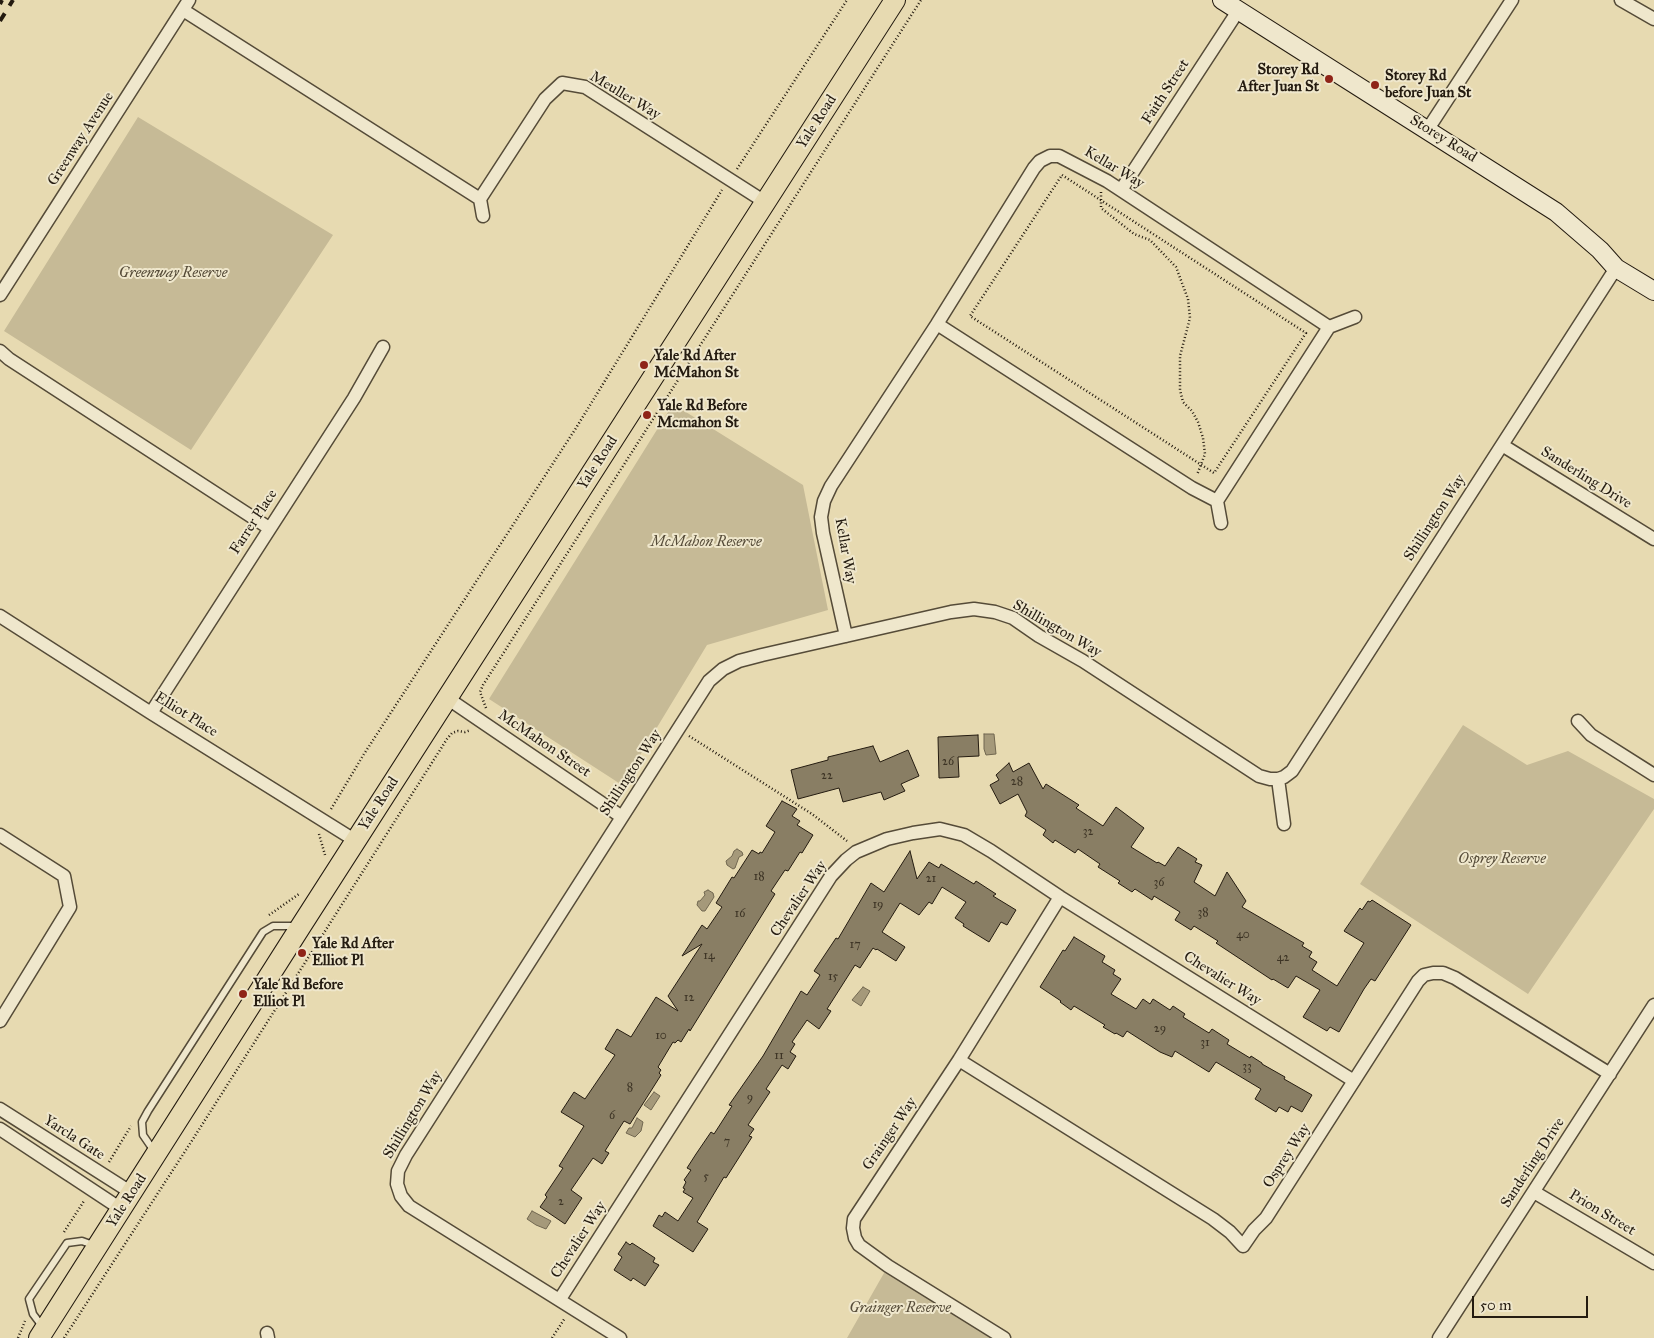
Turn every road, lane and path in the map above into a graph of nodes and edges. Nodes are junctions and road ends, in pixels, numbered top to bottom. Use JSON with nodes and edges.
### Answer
{"nodes":[{"id":1,"x":847,"y":0,"type":"edge"},
{"id":2,"x":895,"y":0,"type":"edge"},
{"id":3,"x":921,"y":0,"type":"edge"},
{"id":4,"x":1222,"y":0,"type":"edge"},
{"id":5,"x":1512,"y":0,"type":"edge"},
{"id":6,"x":1621,"y":0,"type":"edge"},
{"id":7,"x":186,"y":5,"type":"edge"},
{"id":8,"x":1238,"y":11,"type":"junction"},
{"id":9,"x":1654,"y":19,"type":"edge"},
{"id":10,"x":1428,"y":130,"type":"junction"},
{"id":11,"x":730,"y":180,"type":"junction"},
{"id":12,"x":1107,"y":181,"type":"junction"},
{"id":13,"x":1121,"y":190,"type":"junction"},
{"id":14,"x":480,"y":199,"type":"junction"},
{"id":15,"x":1100,"y":200,"type":"junction"},
{"id":16,"x":765,"y":202,"type":"junction"},
{"id":17,"x":483,"y":216,"type":"dead end"},
{"id":18,"x":1616,"y":268,"type":"junction"},
{"id":19,"x":1654,"y":291,"type":"edge"},
{"id":20,"x":0,"y":295,"type":"edge"},
{"id":21,"x":1355,"y":317,"type":"dead end"},
{"id":22,"x":937,"y":324,"type":"junction"},
{"id":23,"x":1329,"y":327,"type":"junction"},
{"id":24,"x":383,"y":347,"type":"dead end"},
{"id":25,"x":0,"y":351,"type":"edge"},
{"id":26,"x":1502,"y":445,"type":"junction"},
{"id":27,"x":1201,"y":464,"type":"junction"},
{"id":28,"x":1192,"y":488,"type":"junction"},
{"id":29,"x":1217,"y":501,"type":"junction"},
{"id":30,"x":1221,"y":522,"type":"dead end"},
{"id":31,"x":270,"y":528,"type":"junction"},
{"id":32,"x":1654,"y":539,"type":"edge"},
{"id":33,"x":0,"y":616,"type":"edge"},
{"id":34,"x":846,"y":636,"type":"junction"},
{"id":35,"x":447,"y":698,"type":"junction"},
{"id":36,"x":486,"y":711,"type":"dead end"},
{"id":37,"x":151,"y":713,"type":"junction"},
{"id":38,"x":1578,"y":721,"type":"dead end"},
{"id":39,"x":475,"y":728,"type":"dead end"},
{"id":40,"x":678,"y":729,"type":"junction"},
{"id":41,"x":1654,"y":775,"type":"edge"},
{"id":42,"x":1278,"y":780,"type":"junction"},
{"id":43,"x":329,"y":812,"type":"dead end"},
{"id":44,"x":622,"y":817,"type":"junction"},
{"id":45,"x":1284,"y":824,"type":"dead end"},
{"id":46,"x":0,"y":835,"type":"edge"},
{"id":47,"x":356,"y":841,"type":"junction"},
{"id":48,"x":856,"y":852,"type":"junction"},
{"id":49,"x":1060,"y":897,"type":"junction"},
{"id":50,"x":301,"y":926,"type":"junction"},
{"id":51,"x":1654,"y":1004,"type":"edge"},
{"id":52,"x":0,"y":1020,"type":"edge"},
{"id":53,"x":959,"y":1060,"type":"junction"},
{"id":54,"x":1610,"y":1074,"type":"junction"},
{"id":55,"x":1354,"y":1081,"type":"junction"},
{"id":56,"x":0,"y":1109,"type":"edge"},
{"id":57,"x":0,"y":1129,"type":"edge"},
{"id":58,"x":156,"y":1154,"type":"junction"},
{"id":59,"x":1534,"y":1192,"type":"junction"},
{"id":60,"x":126,"y":1201,"type":"junction"},
{"id":61,"x":97,"y":1247,"type":"junction"},
{"id":62,"x":1654,"y":1263,"type":"edge"},
{"id":63,"x":560,"y":1300,"type":"junction"},
{"id":64,"x":572,"y":1307,"type":"junction"},
{"id":65,"x":42,"y":1333,"type":"edge"},
{"id":66,"x":64,"y":1338,"type":"edge"},
{"id":67,"x":552,"y":1338,"type":"edge"},
{"id":68,"x":620,"y":1338,"type":"edge"},
{"id":69,"x":1004,"y":1338,"type":"edge"},
{"id":70,"x":1439,"y":1338,"type":"edge"}],
"edges":[{"from":1,"to":11,"type":"path"},
{"from":2,"to":16,"type":"main road","name":"Yale Road"},
{"from":3,"to":36,"type":"path"},
{"from":4,"to":8,"type":"street","name":"Storey Road"},
{"from":5,"to":10,"type":"street"},
{"from":6,"to":9,"type":"street"},
{"from":7,"to":14,"type":"street"},
{"from":7,"to":20,"type":"street","name":"Greenway Avenue"},
{"from":8,"to":10,"type":"street","name":"Storey Road"},
{"from":8,"to":13,"type":"street","name":"Faith Street"},
{"from":10,"to":18,"type":"street","name":"Storey Road"},
{"from":11,"to":14,"type":"street","name":"Meuller Way"},
{"from":11,"to":16,"type":"street","name":"Meuller Way"},
{"from":11,"to":43,"type":"path"},
{"from":12,"to":13,"type":"street","name":"Kellar Way"},
{"from":12,"to":15,"type":"path"},
{"from":12,"to":22,"type":"street","name":"Kellar Way"},
{"from":13,"to":23,"type":"street","name":"Kellar Way"},
{"from":14,"to":17,"type":"street"},
{"from":15,"to":27,"type":"path"},
{"from":15,"to":27,"type":"path"},
{"from":15,"to":27,"type":"path"},
{"from":16,"to":35,"type":"main road","name":"Yale Road"},
{"from":18,"to":19,"type":"street","name":"Storey Road"},
{"from":18,"to":26,"type":"street","name":"Shillington Way"},
{"from":21,"to":23,"type":"street"},
{"from":22,"to":28,"type":"street"},
{"from":22,"to":34,"type":"street","name":"Kellar Way"},
{"from":23,"to":29,"type":"street"},
{"from":24,"to":31,"type":"street","name":"Farrer Place"},
{"from":25,"to":31,"type":"street"},
{"from":26,"to":32,"type":"street","name":"Sanderling Drive"},
{"from":26,"to":42,"type":"street","name":"Shillington Way"},
{"from":27,"to":28,"type":"path"},
{"from":28,"to":29,"type":"street"},
{"from":29,"to":30,"type":"street"},
{"from":31,"to":37,"type":"street","name":"Farrer Place"},
{"from":33,"to":37,"type":"street","name":"Elliot Place"},
{"from":34,"to":40,"type":"street","name":"Shillington Way"},
{"from":34,"to":42,"type":"street","name":"Shillington Way"},
{"from":35,"to":44,"type":"street","name":"McMahon Street"},
{"from":35,"to":47,"type":"main road","name":"Yale Road"},
{"from":37,"to":47,"type":"street","name":"Elliot Place"},
{"from":38,"to":41,"type":"street"},
{"from":39,"to":66,"type":"path"},
{"from":40,"to":44,"type":"street","name":"Shillington Way"},
{"from":40,"to":48,"type":"path"},
{"from":42,"to":45,"type":"street"},
{"from":44,"to":63,"type":"street","name":"Shillington Way"},
{"from":46,"to":52,"type":"street"},
{"from":47,"to":50,"type":"main road","name":"Yale Road"},
{"from":48,"to":49,"type":"street","name":"Chevalier Way"},
{"from":48,"to":63,"type":"street","name":"Chevalier Way"},
{"from":49,"to":53,"type":"street","name":"Grainger Way"},
{"from":49,"to":55,"type":"street","name":"Chevalier Way"},
{"from":50,"to":58,"type":"main road","name":"Yale Road"},
{"from":50,"to":58,"type":"lane"},
{"from":51,"to":54,"type":"street","name":"Sanderling Drive"},
{"from":53,"to":55,"type":"street","name":"Osprey Way"},
{"from":53,"to":69,"type":"street","name":"Grainger Way"},
{"from":54,"to":55,"type":"street","name":"Osprey Way"},
{"from":54,"to":59,"type":"street","name":"Sanderling Drive"},
{"from":56,"to":60,"type":"street","name":"Yarcla Gate"},
{"from":57,"to":60,"type":"street"},
{"from":58,"to":60,"type":"main road","name":"Yale Road"},
{"from":59,"to":62,"type":"street","name":"Prion Street"},
{"from":59,"to":70,"type":"street","name":"Sanderling Drive"},
{"from":60,"to":61,"type":"main road","name":"Yale Road"},
{"from":61,"to":65,"type":"main road","name":"Yale Road"},
{"from":61,"to":65,"type":"lane","name":"Yale Road"},
{"from":63,"to":64,"type":"street","name":"Shillington Way"},
{"from":64,"to":67,"type":"path"},
{"from":64,"to":68,"type":"street","name":"Shillington Way"}]}
